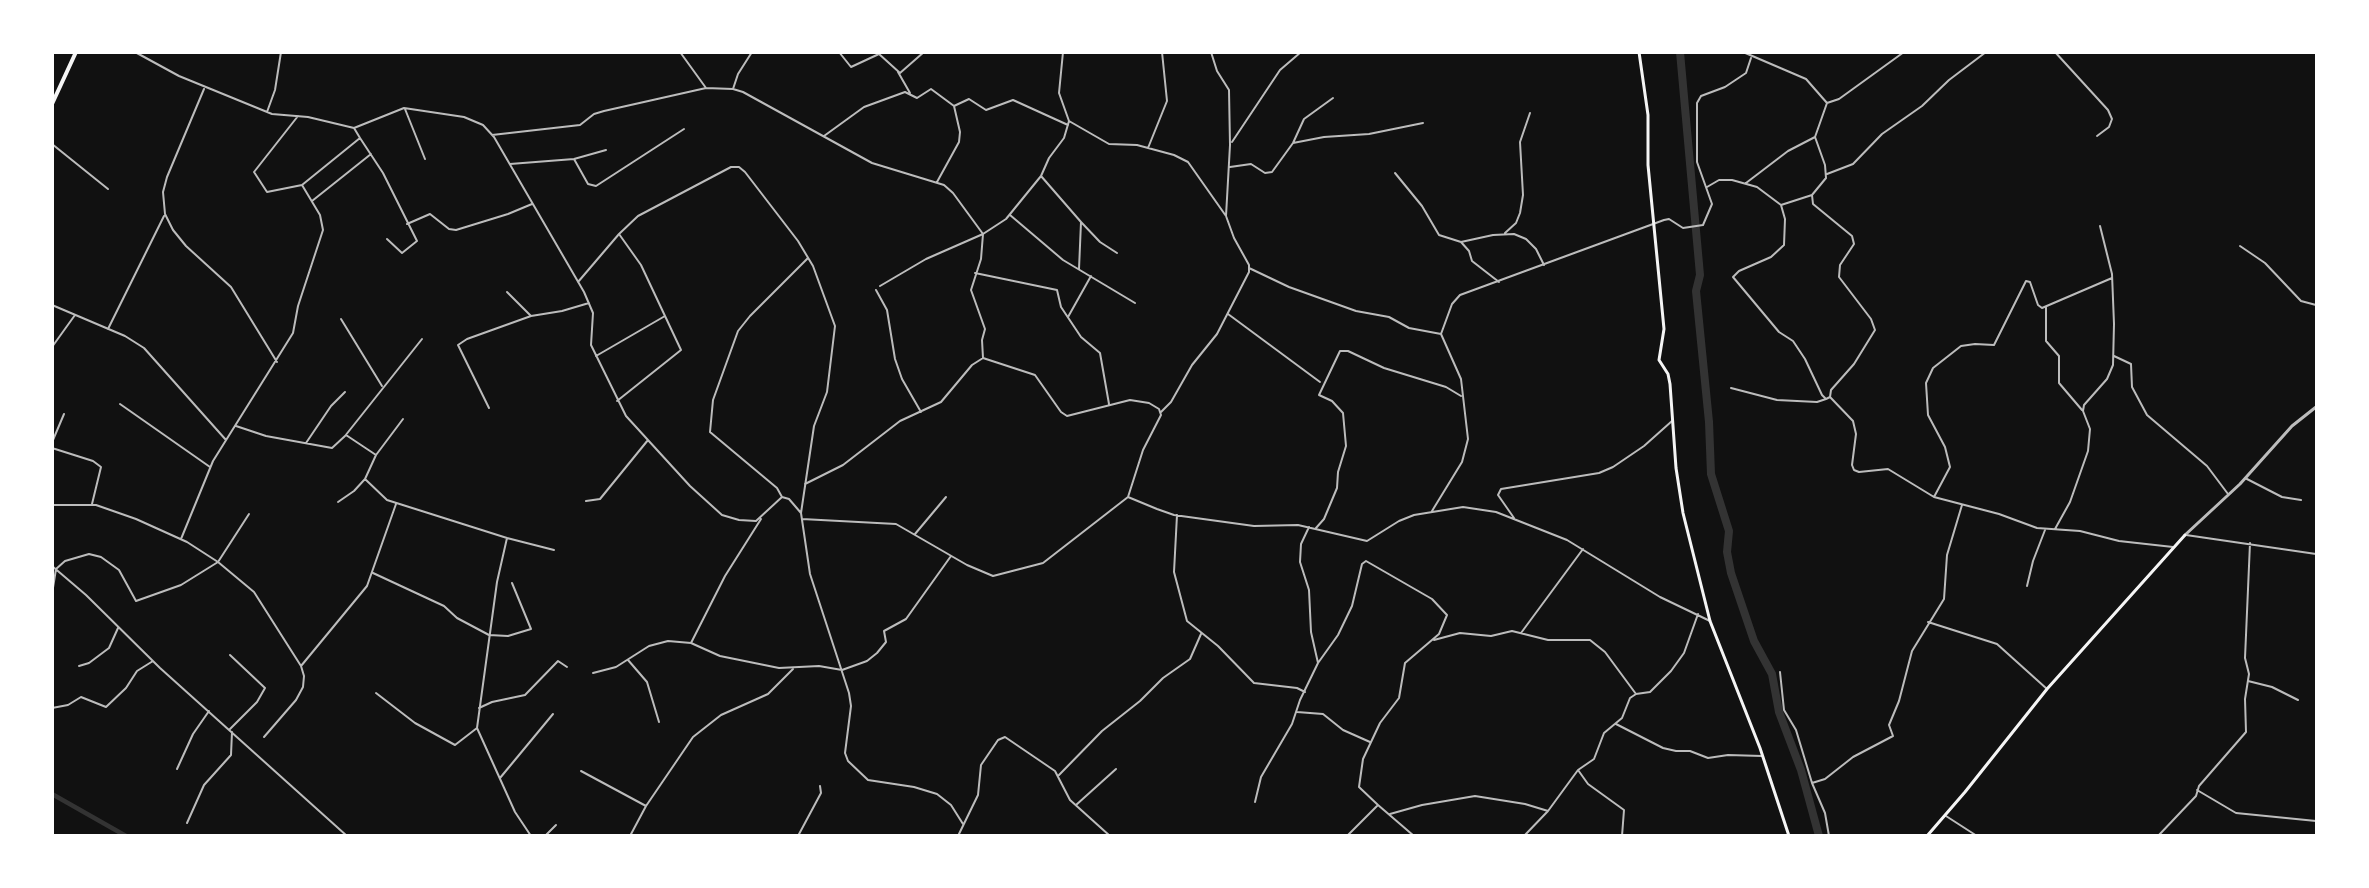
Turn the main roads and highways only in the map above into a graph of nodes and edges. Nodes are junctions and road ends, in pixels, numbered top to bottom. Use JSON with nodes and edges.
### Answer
{"nodes":[{"id":1,"x":76,"y":52,"type":"edge"},
{"id":2,"x":1639,"y":52,"type":"edge"},
{"id":3,"x":52,"y":104,"type":"edge"},
{"id":4,"x":2185,"y":535,"type":"road end"},
{"id":5,"x":1789,"y":836,"type":"edge"},
{"id":6,"x":1927,"y":836,"type":"edge"}],
"edges":[{"from":1,"to":3,"type":"main road"},
{"from":2,"to":5,"type":"main road"},
{"from":4,"to":6,"type":"main road"}]}
